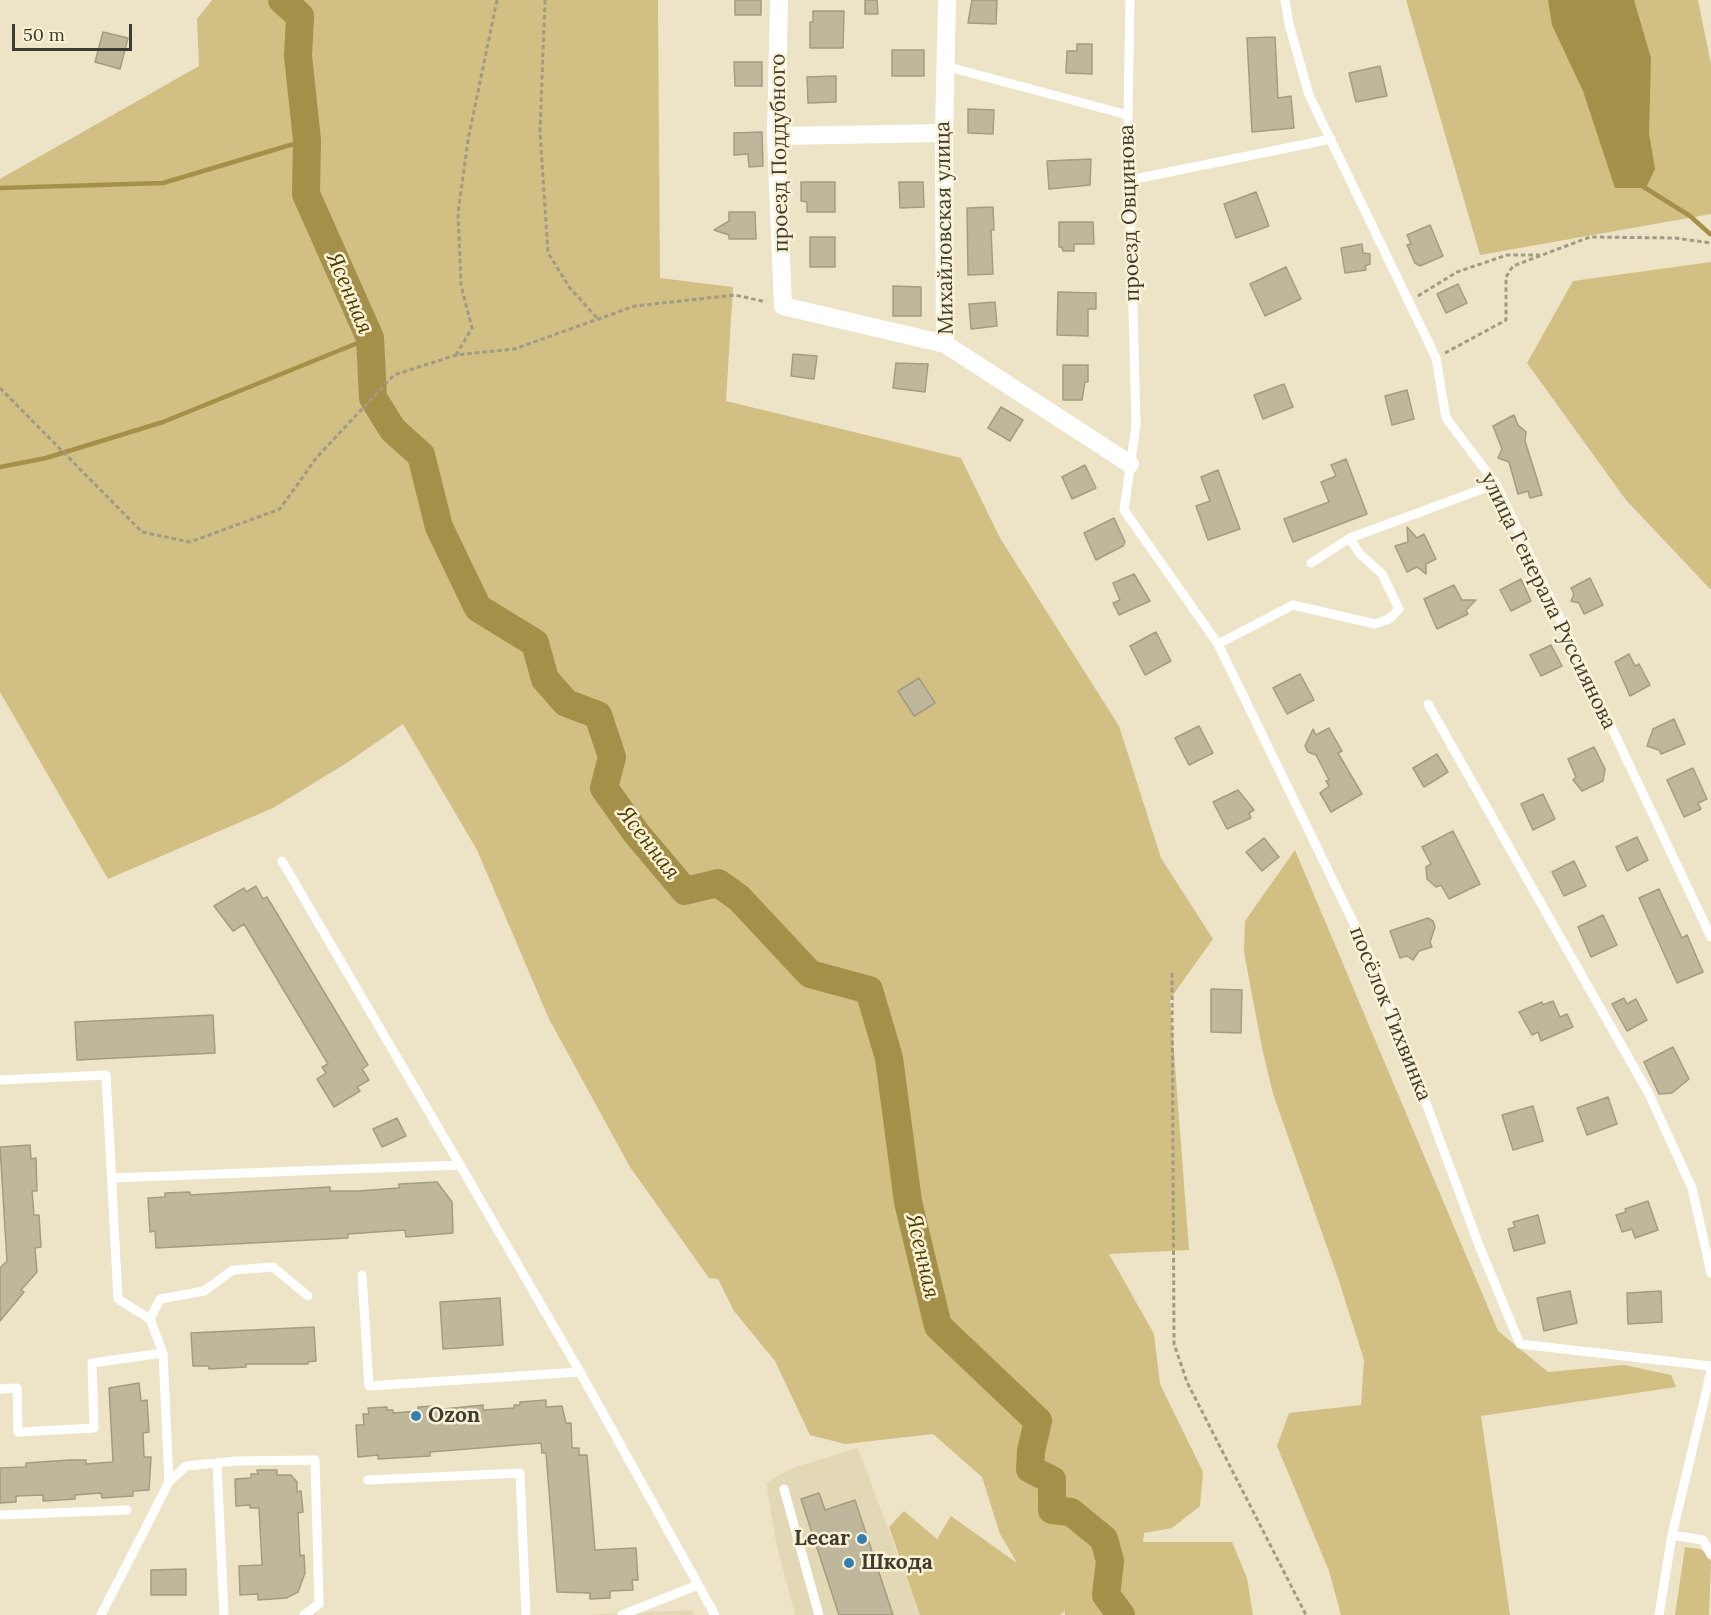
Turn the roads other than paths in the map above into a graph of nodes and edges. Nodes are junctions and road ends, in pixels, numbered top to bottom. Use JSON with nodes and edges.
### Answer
{"nodes":[{"id":1,"x":779,"y":0,"type":"edge"},
{"id":2,"x":947,"y":0,"type":"edge"},
{"id":3,"x":1130,"y":0,"type":"edge"},
{"id":4,"x":1285,"y":0,"type":"edge"},
{"id":5,"x":945,"y":66,"type":"junction"},
{"id":6,"x":1128,"y":115,"type":"junction"},
{"id":7,"x":944,"y":133,"type":"junction"},
{"id":8,"x":776,"y":136,"type":"junction"},
{"id":9,"x":1331,"y":139,"type":"junction"},
{"id":10,"x":1130,"y":180,"type":"junction"},
{"id":11,"x":945,"y":344,"type":"junction"},
{"id":12,"x":1130,"y":464,"type":"junction"},
{"id":13,"x":1496,"y":484,"type":"junction"},
{"id":14,"x":1350,"y":538,"type":"junction"},
{"id":15,"x":1311,"y":563,"type":"dead end"},
{"id":16,"x":1218,"y":644,"type":"junction"},
{"id":17,"x":1428,"y":704,"type":"dead end"},
{"id":18,"x":282,"y":861,"type":"dead end"},
{"id":19,"x":1711,"y":937,"type":"edge"},
{"id":20,"x":0,"y":1080,"type":"edge"},
{"id":21,"x":460,"y":1165,"type":"junction"},
{"id":22,"x":112,"y":1178,"type":"junction"},
{"id":23,"x":1711,"y":1273,"type":"edge"},
{"id":24,"x":362,"y":1275,"type":"dead end"},
{"id":25,"x":308,"y":1296,"type":"dead end"},
{"id":26,"x":150,"y":1320,"type":"junction"},
{"id":27,"x":163,"y":1353,"type":"junction"},
{"id":28,"x":1711,"y":1366,"type":"edge"},
{"id":29,"x":1711,"y":1371,"type":"edge"},
{"id":30,"x":580,"y":1372,"type":"junction"},
{"id":31,"x":0,"y":1389,"type":"edge"},
{"id":32,"x":217,"y":1463,"type":"junction"},
{"id":33,"x":368,"y":1480,"type":"dead end"},
{"id":34,"x":169,"y":1482,"type":"junction"},
{"id":35,"x":784,"y":1489,"type":"dead end"},
{"id":36,"x":127,"y":1510,"type":"dead end"},
{"id":37,"x":0,"y":1515,"type":"edge"},
{"id":38,"x":1672,"y":1535,"type":"junction"},
{"id":39,"x":1711,"y":1555,"type":"edge"},
{"id":40,"x":698,"y":1586,"type":"junction"},
{"id":41,"x":101,"y":1615,"type":"edge"},
{"id":42,"x":224,"y":1615,"type":"edge"},
{"id":43,"x":304,"y":1615,"type":"edge"},
{"id":44,"x":526,"y":1615,"type":"edge"},
{"id":45,"x":622,"y":1615,"type":"edge"},
{"id":46,"x":715,"y":1615,"type":"edge"},
{"id":47,"x":819,"y":1615,"type":"edge"},
{"id":48,"x":1659,"y":1615,"type":"edge"}],
"edges":[{"from":1,"to":8,"type":"street","name":"проезд Поддубного"},
{"from":2,"to":5,"type":"street","name":"Михайловская улица"},
{"from":3,"to":6,"type":"lane"},
{"from":4,"to":9,"type":"lane","name":"улица Генерала Руссиянова"},
{"from":5,"to":6,"type":"lane","name":"проезд Овцинова"},
{"from":5,"to":7,"type":"street","name":"Михайловская улица"},
{"from":6,"to":10,"type":"lane","name":"проезд Овцинова"},
{"from":7,"to":8,"type":"street"},
{"from":7,"to":11,"type":"street","name":"Михайловская улица"},
{"from":8,"to":11,"type":"street","name":"проезд Поддубного"},
{"from":9,"to":10,"type":"lane"},
{"from":9,"to":13,"type":"lane","name":"улица Генерала Руссиянова"},
{"from":10,"to":12,"type":"lane","name":"проезд Овцинова"},
{"from":11,"to":12,"type":"street","name":"Михайловская улица"},
{"from":12,"to":16,"type":"lane","name":"посёлок Тихвинка"},
{"from":13,"to":14,"type":"lane"},
{"from":13,"to":19,"type":"lane","name":"улица Генерала Руссиянова"},
{"from":14,"to":15,"type":"lane"},
{"from":14,"to":16,"type":"lane"},
{"from":16,"to":28,"type":"lane","name":"посёлок Тихвинка"},
{"from":17,"to":23,"type":"lane"},
{"from":18,"to":21,"type":"lane"},
{"from":20,"to":22,"type":"lane"},
{"from":21,"to":22,"type":"lane"},
{"from":21,"to":30,"type":"lane"},
{"from":22,"to":26,"type":"lane"},
{"from":24,"to":30,"type":"lane"},
{"from":25,"to":26,"type":"lane"},
{"from":26,"to":27,"type":"lane"},
{"from":27,"to":31,"type":"lane"},
{"from":27,"to":34,"type":"lane"},
{"from":29,"to":38,"type":"lane"},
{"from":30,"to":40,"type":"lane"},
{"from":32,"to":34,"type":"lane"},
{"from":32,"to":42,"type":"lane"},
{"from":32,"to":43,"type":"lane"},
{"from":33,"to":44,"type":"lane"},
{"from":34,"to":41,"type":"lane"},
{"from":35,"to":47,"type":"lane"},
{"from":36,"to":37,"type":"lane"},
{"from":38,"to":39,"type":"lane"},
{"from":38,"to":48,"type":"lane"},
{"from":40,"to":45,"type":"lane"},
{"from":40,"to":46,"type":"lane"}]}
